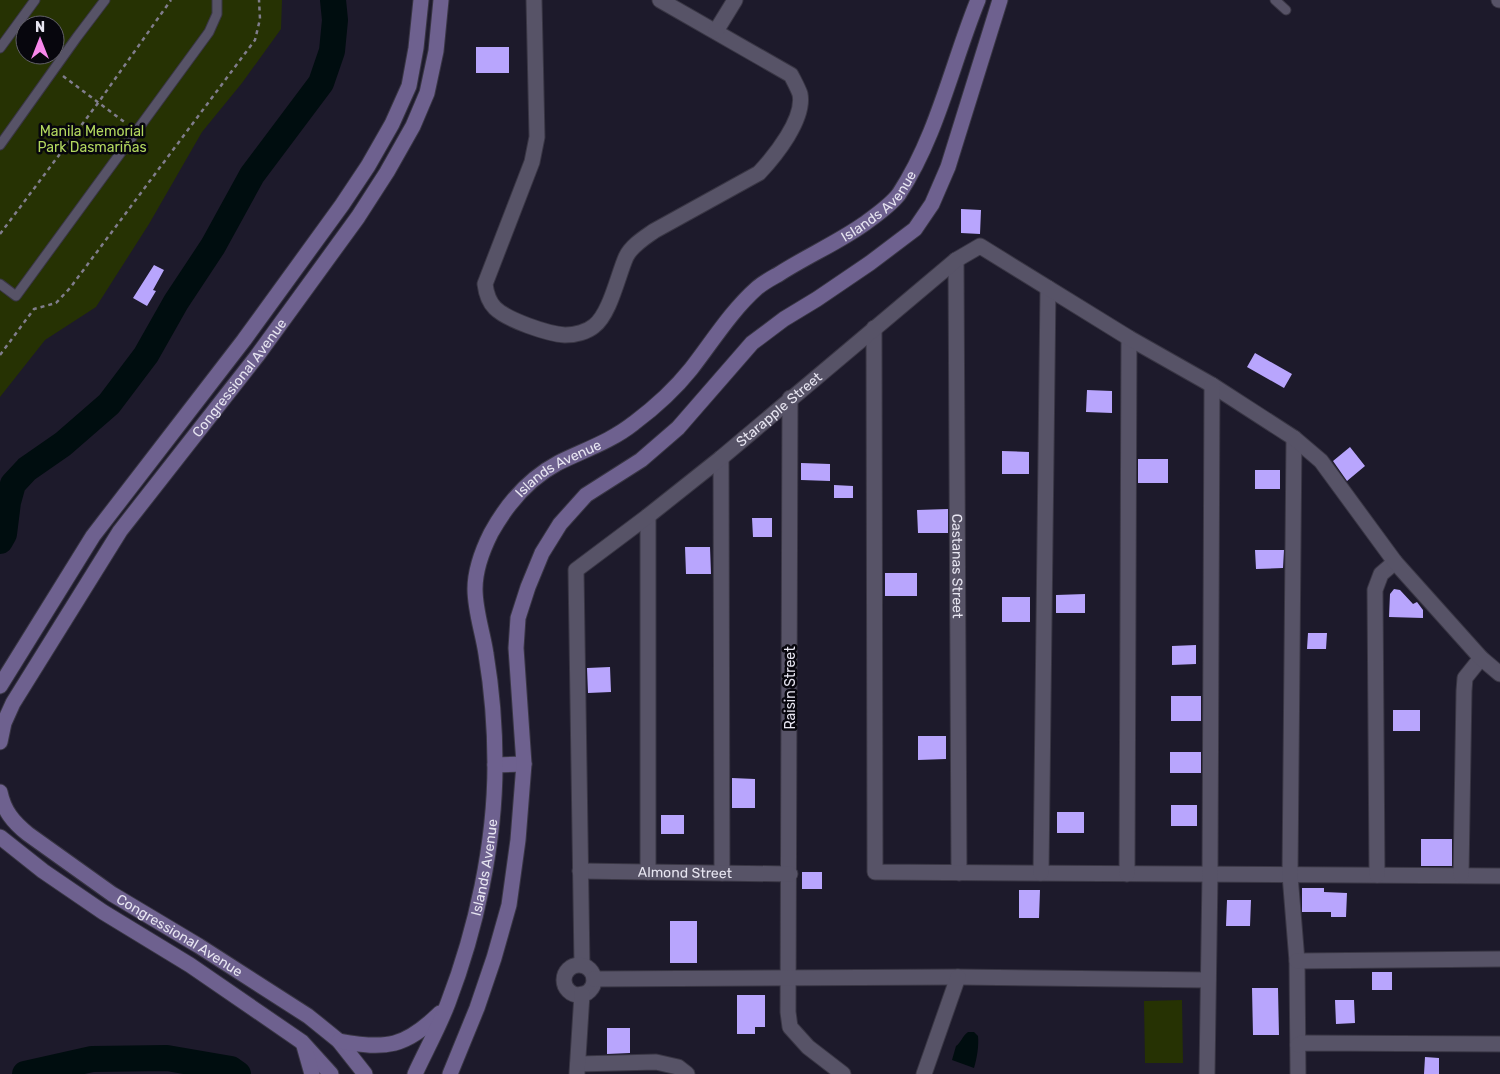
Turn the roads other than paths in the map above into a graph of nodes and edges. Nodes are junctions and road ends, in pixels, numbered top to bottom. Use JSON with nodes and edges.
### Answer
{"nodes":[{"id":1,"x":35,"y":0,"type":"edge"},
{"id":2,"x":105,"y":0,"type":"edge"},
{"id":3,"x":218,"y":0,"type":"edge"},
{"id":4,"x":421,"y":0,"type":"edge"},
{"id":5,"x":441,"y":0,"type":"edge"},
{"id":6,"x":534,"y":0,"type":"edge"},
{"id":7,"x":660,"y":0,"type":"edge"},
{"id":8,"x":735,"y":0,"type":"edge"},
{"id":9,"x":978,"y":0,"type":"edge"},
{"id":10,"x":1000,"y":0,"type":"edge"},
{"id":11,"x":1276,"y":0,"type":"edge"},
{"id":12,"x":1286,"y":10,"type":"dead end"},
{"id":13,"x":716,"y":31,"type":"junction"},
{"id":14,"x":0,"y":48,"type":"edge"},
{"id":15,"x":0,"y":144,"type":"edge"},
{"id":16,"x":956,"y":260,"type":"junction"},
{"id":17,"x":0,"y":284,"type":"edge"},
{"id":18,"x":1048,"y":288,"type":"junction"},
{"id":19,"x":874,"y":328,"type":"junction"},
{"id":20,"x":1129,"y":338,"type":"junction"},
{"id":21,"x":1212,"y":385,"type":"junction"},
{"id":22,"x":790,"y":398,"type":"junction"},
{"id":23,"x":1294,"y":438,"type":"junction"},
{"id":24,"x":720,"y":458,"type":"junction"},
{"id":25,"x":648,"y":516,"type":"junction"},
{"id":26,"x":1395,"y":562,"type":"junction"},
{"id":27,"x":1481,"y":658,"type":"junction"},
{"id":28,"x":1500,"y":674,"type":"edge"},
{"id":29,"x":0,"y":686,"type":"edge"},
{"id":30,"x":0,"y":742,"type":"edge"},
{"id":31,"x":524,"y":764,"type":"junction"},
{"id":32,"x":495,"y":765,"type":"junction"},
{"id":33,"x":0,"y":792,"type":"edge"},
{"id":34,"x":0,"y":838,"type":"edge"},
{"id":35,"x":580,"y":871,"type":"junction"},
{"id":36,"x":648,"y":872,"type":"junction"},
{"id":37,"x":722,"y":873,"type":"junction"},
{"id":38,"x":959,"y":873,"type":"junction"},
{"id":39,"x":1041,"y":873,"type":"junction"},
{"id":40,"x":790,"y":874,"type":"junction"},
{"id":41,"x":1127,"y":874,"type":"junction"},
{"id":42,"x":1210,"y":874,"type":"junction"},
{"id":43,"x":1290,"y":875,"type":"junction"},
{"id":44,"x":1377,"y":875,"type":"junction"},
{"id":45,"x":1461,"y":875,"type":"junction"},
{"id":46,"x":1500,"y":876,"type":"edge"},
{"id":47,"x":1500,"y":959,"type":"edge"},
{"id":48,"x":1297,"y":962,"type":"junction"},
{"id":49,"x":582,"y":965,"type":"junction"},
{"id":50,"x":787,"y":977,"type":"junction"},
{"id":51,"x":958,"y":977,"type":"junction"},
{"id":52,"x":594,"y":979,"type":"junction"},
{"id":53,"x":1208,"y":980,"type":"junction"},
{"id":54,"x":582,"y":994,"type":"junction"},
{"id":55,"x":447,"y":1007,"type":"junction"},
{"id":56,"x":339,"y":1041,"type":"junction"},
{"id":57,"x":302,"y":1042,"type":"junction"},
{"id":58,"x":1500,"y":1044,"type":"edge"},
{"id":59,"x":1298,"y":1045,"type":"junction"},
{"id":60,"x":656,"y":1068,"type":"edge"},
{"id":61,"x":578,"y":1069,"type":"edge"},
{"id":62,"x":312,"y":1074,"type":"edge"},
{"id":63,"x":331,"y":1074,"type":"edge"},
{"id":64,"x":365,"y":1074,"type":"edge"},
{"id":65,"x":415,"y":1074,"type":"edge"},
{"id":66,"x":450,"y":1074,"type":"edge"},
{"id":67,"x":687,"y":1074,"type":"edge"},
{"id":68,"x":843,"y":1074,"type":"edge"},
{"id":69,"x":924,"y":1074,"type":"edge"},
{"id":70,"x":1207,"y":1074,"type":"edge"},
{"id":71,"x":1298,"y":1074,"type":"edge"}],
"edges":[{"from":1,"to":14,"type":"lane"},
{"from":2,"to":15,"type":"lane"},
{"from":3,"to":17,"type":"lane"},
{"from":4,"to":29,"type":"street","name":"Congressional Avenue"},
{"from":5,"to":30,"type":"street","name":"Congressional Avenue"},
{"from":6,"to":13,"type":"street"},
{"from":7,"to":13,"type":"street"},
{"from":8,"to":13,"type":"street"},
{"from":9,"to":32,"type":"street","name":"Islands Avenue"},
{"from":10,"to":31,"type":"street","name":"Islands Avenue"},
{"from":11,"to":12,"type":"lane"},
{"from":16,"to":18,"type":"street","name":"Starapple Street"},
{"from":16,"to":19,"type":"street","name":"Starapple Street"},
{"from":16,"to":38,"type":"street","name":"Castanas Street"},
{"from":18,"to":20,"type":"street"},
{"from":18,"to":39,"type":"street"},
{"from":19,"to":22,"type":"street","name":"Starapple Street"},
{"from":19,"to":38,"type":"street"},
{"from":20,"to":21,"type":"street"},
{"from":20,"to":41,"type":"street"},
{"from":21,"to":23,"type":"street"},
{"from":21,"to":42,"type":"street"},
{"from":22,"to":24,"type":"street","name":"Starapple Street"},
{"from":22,"to":40,"type":"street","name":"Raisin Street"},
{"from":23,"to":26,"type":"street"},
{"from":23,"to":43,"type":"street"},
{"from":24,"to":25,"type":"street","name":"Starapple Street"},
{"from":24,"to":37,"type":"street"},
{"from":25,"to":35,"type":"street","name":"Starapple Street"},
{"from":25,"to":36,"type":"street"},
{"from":26,"to":27,"type":"street"},
{"from":26,"to":44,"type":"street"},
{"from":27,"to":28,"type":"street"},
{"from":27,"to":45,"type":"street"},
{"from":31,"to":32,"type":"street"},
{"from":31,"to":66,"type":"street","name":"Islands Avenue"},
{"from":32,"to":55,"type":"street","name":"Islands Avenue"},
{"from":33,"to":56,"type":"street","name":"Congressional Avenue"},
{"from":34,"to":57,"type":"street","name":"Congressional Avenue"},
{"from":35,"to":36,"type":"street","name":"Almond Street"},
{"from":35,"to":49,"type":"street"},
{"from":36,"to":37,"type":"street","name":"Almond Street"},
{"from":37,"to":40,"type":"street","name":"Almond Street"},
{"from":38,"to":39,"type":"street"},
{"from":39,"to":41,"type":"street"},
{"from":40,"to":50,"type":"street","name":"Raisin Street"},
{"from":41,"to":42,"type":"street"},
{"from":42,"to":43,"type":"street"},
{"from":42,"to":53,"type":"street"},
{"from":43,"to":44,"type":"street"},
{"from":43,"to":48,"type":"street"},
{"from":44,"to":45,"type":"street"},
{"from":45,"to":46,"type":"street"},
{"from":47,"to":48,"type":"street"},
{"from":48,"to":59,"type":"street"},
{"from":49,"to":52,"type":"street"},
{"from":49,"to":54,"type":"street"},
{"from":50,"to":51,"type":"street"},
{"from":50,"to":52,"type":"street"},
{"from":50,"to":68,"type":"street","name":"Raisin Street"},
{"from":51,"to":53,"type":"street"},
{"from":51,"to":69,"type":"street"},
{"from":52,"to":54,"type":"street"},
{"from":53,"to":70,"type":"street"},
{"from":54,"to":61,"type":"street"},
{"from":55,"to":56,"type":"street"},
{"from":55,"to":65,"type":"street","name":"Islands Avenue"},
{"from":56,"to":64,"type":"street","name":"Congressional Avenue"},
{"from":57,"to":62,"type":"street"},
{"from":57,"to":63,"type":"street","name":"Congressional Avenue"},
{"from":58,"to":59,"type":"street"},
{"from":59,"to":71,"type":"street"},
{"from":60,"to":61,"type":"street"},
{"from":60,"to":67,"type":"street"}]}
